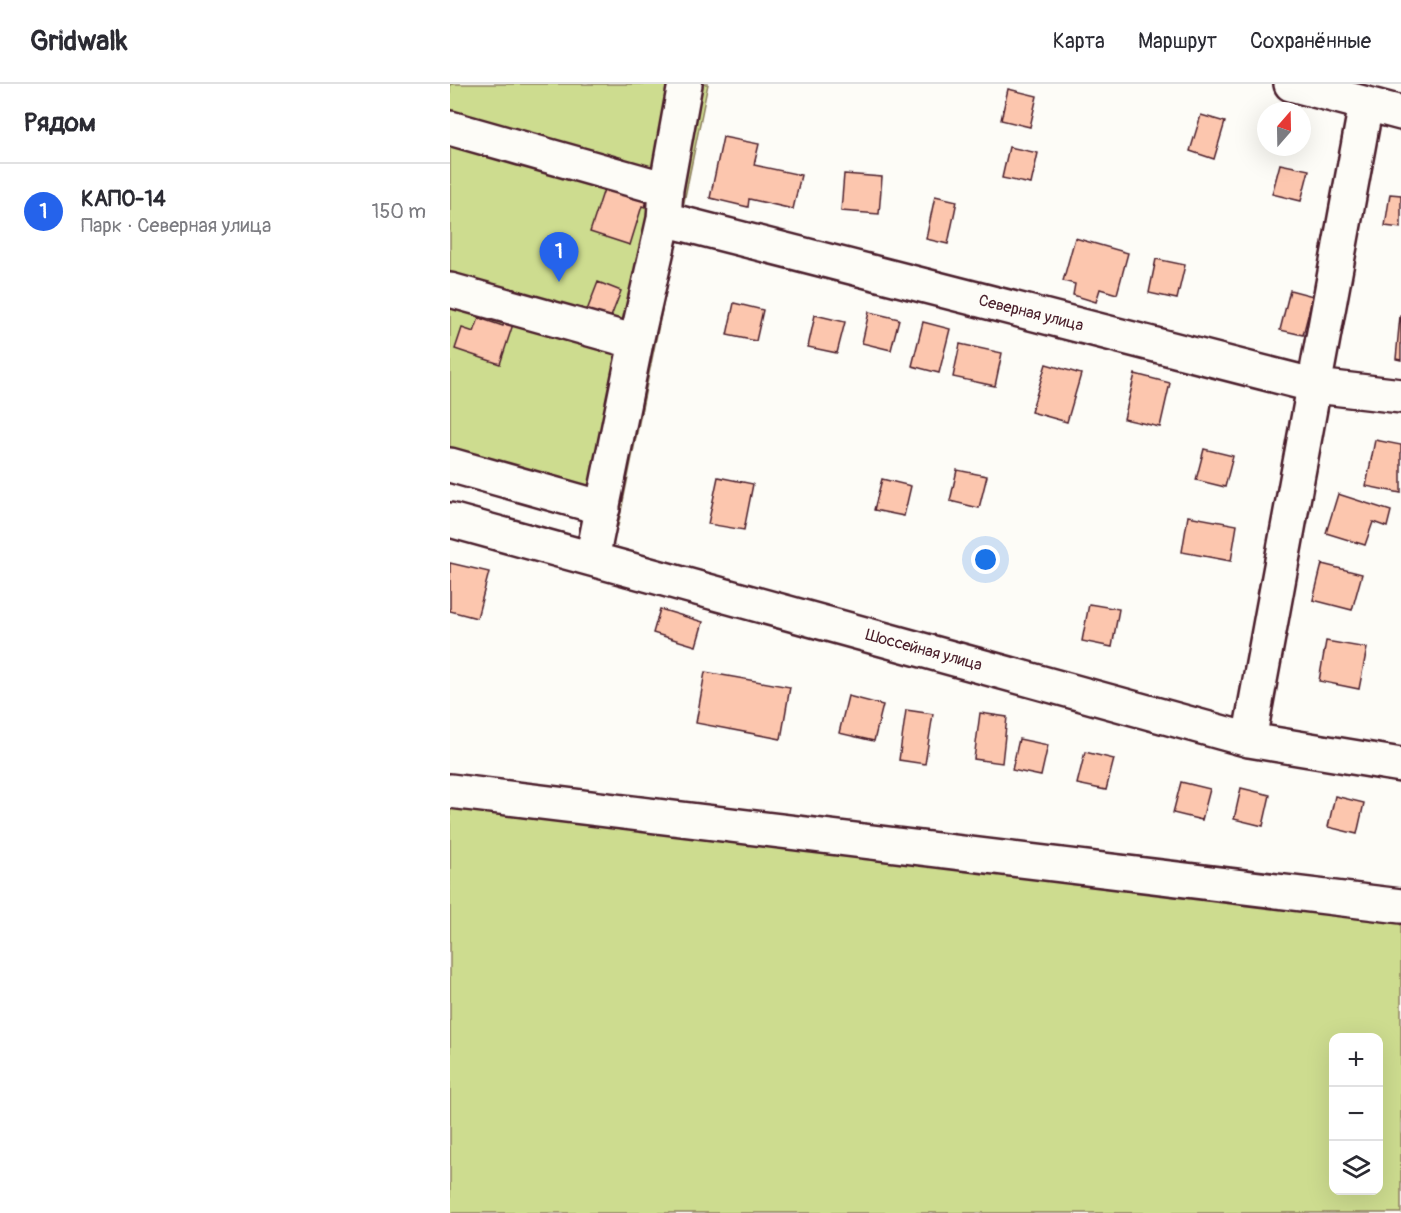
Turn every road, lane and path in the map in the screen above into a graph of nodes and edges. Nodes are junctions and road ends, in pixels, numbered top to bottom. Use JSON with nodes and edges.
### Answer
{"nodes":[{"id":1,"x":685,"y":84,"type":"edge"},
{"id":2,"x":1291,"y":84,"type":"edge"},
{"id":3,"x":1366,"y":104,"type":"junction"},
{"id":4,"x":1401,"y":113,"type":"edge"},
{"id":5,"x":450,"y":128,"type":"edge"},
{"id":6,"x":665,"y":204,"type":"junction"},
{"id":7,"x":450,"y":290,"type":"edge"},
{"id":8,"x":636,"y":342,"type":"junction"},
{"id":9,"x":1316,"y":386,"type":"junction"},
{"id":10,"x":1401,"y":396,"type":"edge"},
{"id":11,"x":450,"y":465,"type":"edge"},
{"id":12,"x":603,"y":508,"type":"junction"},
{"id":13,"x":450,"y":520,"type":"edge"},
{"id":14,"x":592,"y":559,"type":"junction"},
{"id":15,"x":1249,"y":740,"type":"junction"},
{"id":16,"x":1401,"y":765,"type":"edge"},
{"id":17,"x":450,"y":791,"type":"edge"},
{"id":18,"x":1401,"y":906,"type":"edge"}],
"edges":[{"from":1,"to":6,"type":"street"},
{"from":2,"to":3,"type":"street"},
{"from":3,"to":4,"type":"street"},
{"from":3,"to":9,"type":"street"},
{"from":5,"to":6,"type":"street","name":"Северная улица"},
{"from":6,"to":8,"type":"street"},
{"from":6,"to":9,"type":"street","name":"Северная улица"},
{"from":7,"to":8,"type":"street"},
{"from":8,"to":12,"type":"street"},
{"from":9,"to":10,"type":"street","name":"Северная улица"},
{"from":9,"to":15,"type":"street"},
{"from":11,"to":12,"type":"street"},
{"from":12,"to":14,"type":"street"},
{"from":13,"to":14,"type":"street","name":"Шоссейная улица"},
{"from":14,"to":15,"type":"street","name":"Шоссейная улица"},
{"from":15,"to":16,"type":"street","name":"Шоссейная улица"},
{"from":17,"to":18,"type":"street"}]}
